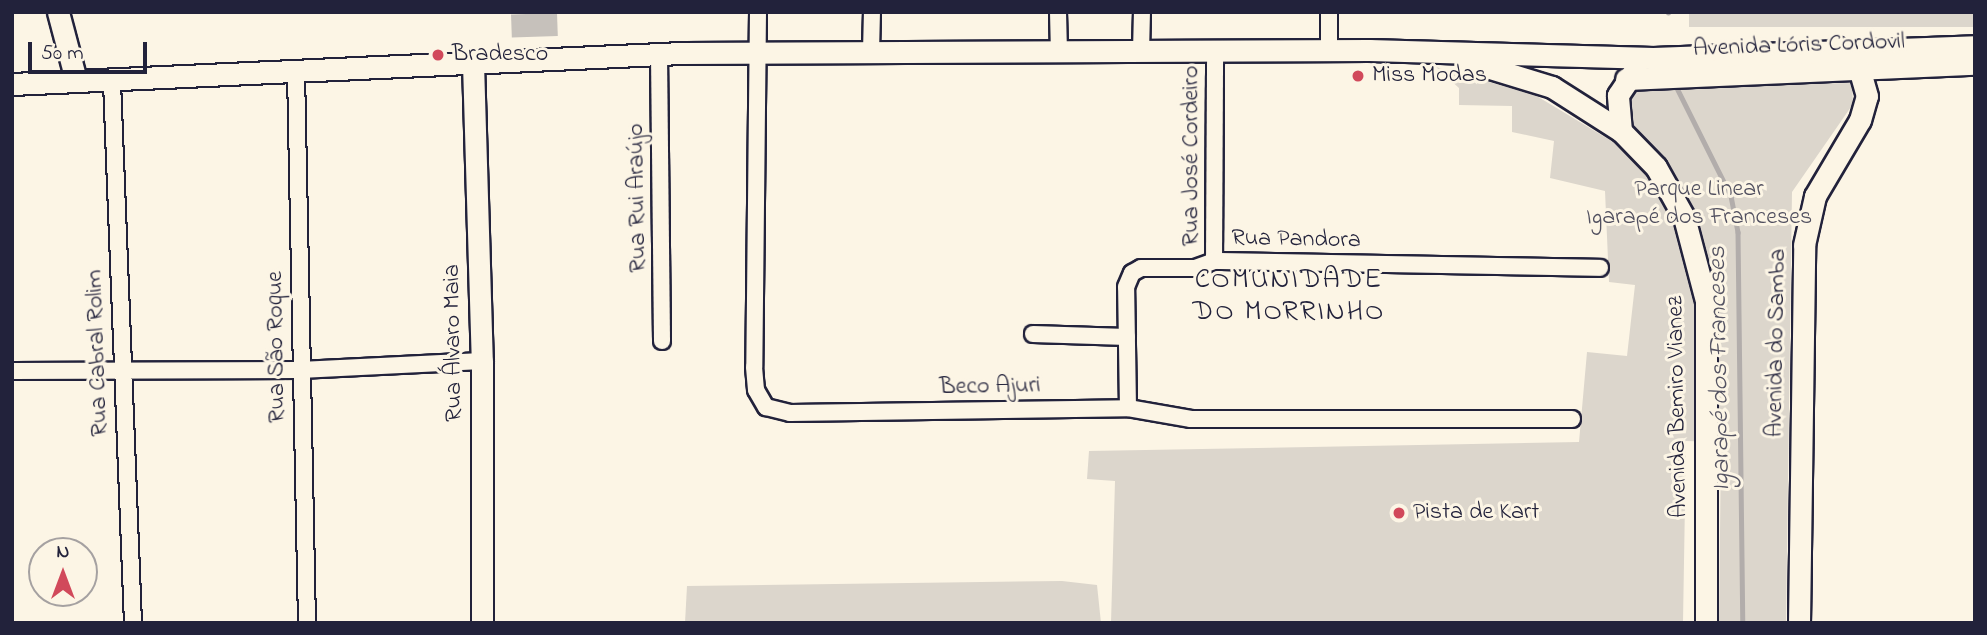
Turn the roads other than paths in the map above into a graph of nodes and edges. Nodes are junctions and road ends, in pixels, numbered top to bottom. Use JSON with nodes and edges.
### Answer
{"nodes":[{"id":1,"x":58,"y":12,"type":"edge"},
{"id":2,"x":758,"y":12,"type":"edge"},
{"id":3,"x":872,"y":12,"type":"edge"},
{"id":4,"x":1058,"y":12,"type":"edge"},
{"id":5,"x":1142,"y":12,"type":"edge"},
{"id":6,"x":1329,"y":12,"type":"edge"},
{"id":7,"x":1975,"y":46,"type":"edge"},
{"id":8,"x":1838,"y":47,"type":"junction"},
{"id":9,"x":1215,"y":51,"type":"junction"},
{"id":10,"x":1329,"y":51,"type":"junction"},
{"id":11,"x":871,"y":52,"type":"junction"},
{"id":12,"x":1059,"y":52,"type":"junction"},
{"id":13,"x":1140,"y":52,"type":"junction"},
{"id":14,"x":758,"y":53,"type":"junction"},
{"id":15,"x":1430,"y":53,"type":"junction"},
{"id":16,"x":659,"y":54,"type":"junction"},
{"id":17,"x":1653,"y":58,"type":"junction"},
{"id":18,"x":473,"y":63,"type":"junction"},
{"id":19,"x":1975,"y":64,"type":"edge"},
{"id":20,"x":1706,"y":66,"type":"junction"},
{"id":21,"x":296,"y":71,"type":"junction"},
{"id":22,"x":1860,"y":71,"type":"junction"},
{"id":23,"x":1626,"y":79,"type":"junction"},
{"id":24,"x":76,"y":80,"type":"junction"},
{"id":25,"x":112,"y":82,"type":"junction"},
{"id":26,"x":12,"y":84,"type":"edge"},
{"id":27,"x":1621,"y":131,"type":"junction"},
{"id":28,"x":1214,"y":261,"type":"junction"},
{"id":29,"x":1600,"y":268,"type":"dead end"},
{"id":30,"x":1033,"y":334,"type":"dead end"},
{"id":31,"x":1127,"y":337,"type":"junction"},
{"id":32,"x":662,"y":341,"type":"dead end"},
{"id":33,"x":482,"y":361,"type":"junction"},
{"id":34,"x":300,"y":370,"type":"junction"},
{"id":35,"x":12,"y":371,"type":"edge"},
{"id":36,"x":121,"y":373,"type":"junction"},
{"id":37,"x":1128,"y":408,"type":"junction"},
{"id":38,"x":1572,"y":419,"type":"dead end"},
{"id":39,"x":132,"y":623,"type":"edge"},
{"id":40,"x":307,"y":623,"type":"edge"},
{"id":41,"x":482,"y":623,"type":"edge"},
{"id":42,"x":1706,"y":623,"type":"edge"},
{"id":43,"x":1800,"y":623,"type":"edge"}],
"edges":[{"from":1,"to":24,"type":"street"},
{"from":2,"to":14,"type":"street"},
{"from":3,"to":11,"type":"street"},
{"from":4,"to":12,"type":"street"},
{"from":5,"to":13,"type":"street"},
{"from":6,"to":10,"type":"street"},
{"from":7,"to":8,"type":"street","name":"Avenida Lóris Cordovil"},
{"from":8,"to":20,"type":"street","name":"Avenida Lóris Cordovil"},
{"from":8,"to":22,"type":"street"},
{"from":9,"to":10,"type":"street"},
{"from":9,"to":13,"type":"street"},
{"from":9,"to":28,"type":"street","name":"Rua José Cordeiro"},
{"from":10,"to":15,"type":"street"},
{"from":11,"to":12,"type":"street"},
{"from":11,"to":14,"type":"street"},
{"from":12,"to":13,"type":"street"},
{"from":14,"to":16,"type":"street"},
{"from":14,"to":37,"type":"street","name":"Beco Ajuri"},
{"from":15,"to":17,"type":"street","name":"Avenida Lóris Cordovil"},
{"from":15,"to":27,"type":"street","name":"Avenida Bemiro Vianez"},
{"from":16,"to":18,"type":"street"},
{"from":16,"to":32,"type":"street","name":"Rua Rui Araújo"},
{"from":17,"to":20,"type":"street","name":"Avenida Lóris Cordovil"},
{"from":17,"to":23,"type":"street"},
{"from":18,"to":21,"type":"street"},
{"from":18,"to":33,"type":"street","name":"Rua Álvaro Maia"},
{"from":19,"to":22,"type":"street","name":"Avenida Lóris Cordovil"},
{"from":20,"to":22,"type":"street","name":"Avenida Lóris Cordovil"},
{"from":20,"to":23,"type":"street","name":"Avenida Lóris Cordovil"},
{"from":21,"to":25,"type":"street"},
{"from":21,"to":34,"type":"street","name":"Rua São Roque"},
{"from":22,"to":43,"type":"street","name":"Avenida do Samba"},
{"from":23,"to":27,"type":"street"},
{"from":24,"to":25,"type":"street"},
{"from":24,"to":26,"type":"street"},
{"from":25,"to":36,"type":"street","name":"Rua Cabral Rolim"},
{"from":27,"to":42,"type":"street","name":"Avenida Bemiro Vianez"},
{"from":28,"to":29,"type":"street","name":"Rua Pandora"},
{"from":28,"to":31,"type":"street","name":"Rua Pandora"},
{"from":30,"to":31,"type":"street"},
{"from":31,"to":37,"type":"street","name":"Rua Pandora"},
{"from":33,"to":34,"type":"street"},
{"from":33,"to":41,"type":"street","name":"Rua Álvaro Maia"},
{"from":34,"to":36,"type":"street"},
{"from":34,"to":40,"type":"street","name":"Rua São Roque"},
{"from":35,"to":36,"type":"street"},
{"from":36,"to":39,"type":"street","name":"Rua Cabral Rolim"},
{"from":37,"to":38,"type":"street","name":"Beco Ajuri"}]}
